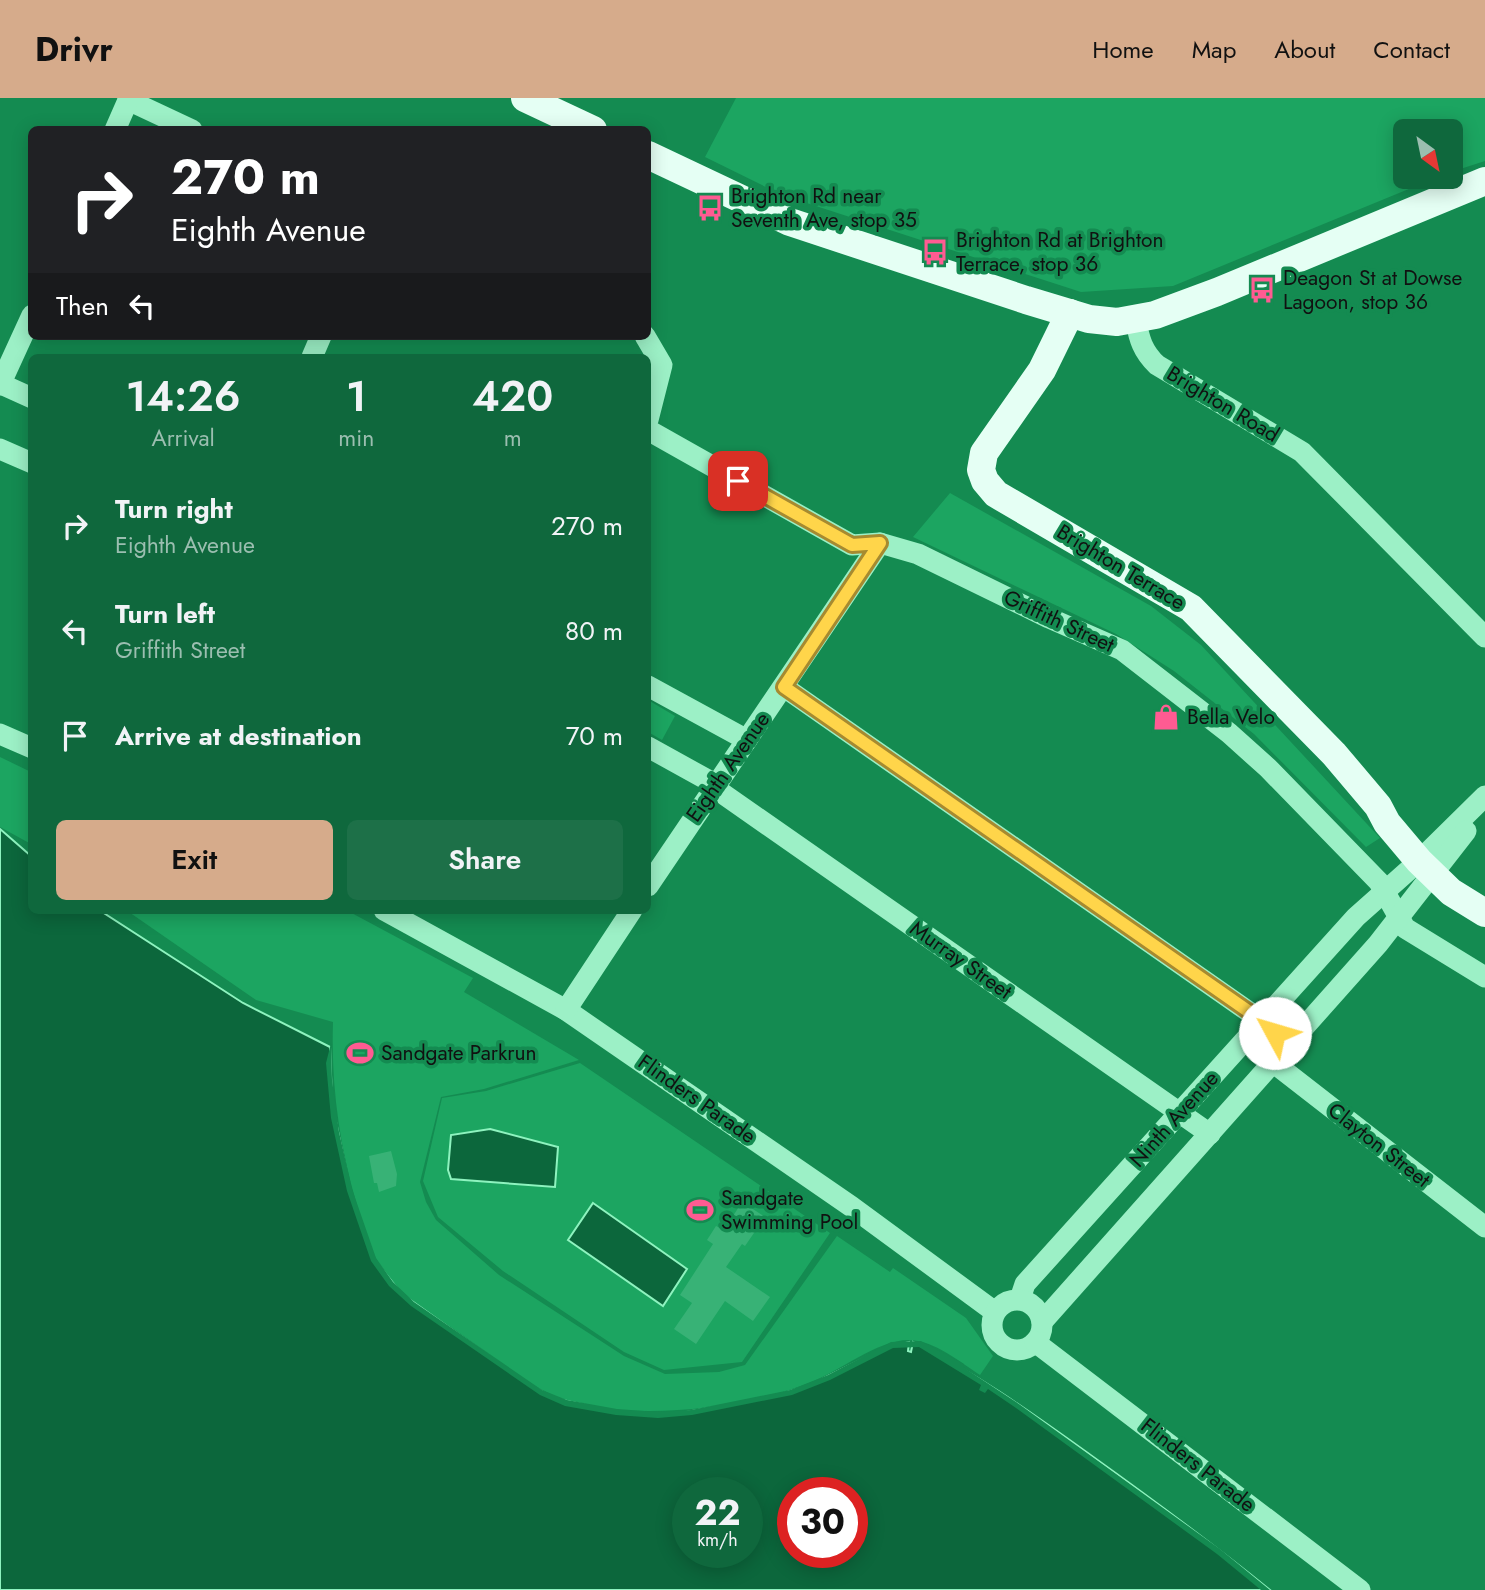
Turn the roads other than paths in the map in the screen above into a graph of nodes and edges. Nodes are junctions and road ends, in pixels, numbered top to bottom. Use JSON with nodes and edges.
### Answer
{"nodes":[{"id":1,"x":525,"y":98,"type":"edge"},
{"id":2,"x":129,"y":99,"type":"edge"},
{"id":3,"x":117,"y":126,"type":"edge"},
{"id":4,"x":184,"y":126,"type":"edge"},
{"id":5,"x":584,"y":126,"type":"edge"},
{"id":6,"x":651,"y":156,"type":"edge"},
{"id":7,"x":1485,"y":181,"type":"edge"},
{"id":8,"x":1070,"y":313,"type":"junction"},
{"id":9,"x":1136,"y":321,"type":"junction"},
{"id":10,"x":28,"y":324,"type":"edge"},
{"id":11,"x":650,"y":340,"type":"edge"},
{"id":12,"x":0,"y":385,"type":"edge"},
{"id":13,"x":28,"y":396,"type":"edge"},
{"id":14,"x":651,"y":408,"type":"edge"},
{"id":15,"x":651,"y":432,"type":"edge"},
{"id":16,"x":0,"y":449,"type":"edge"},
{"id":17,"x":28,"y":461,"type":"edge"},
{"id":18,"x":880,"y":543,"type":"junction"},
{"id":19,"x":1485,"y":637,"type":"edge"},
{"id":20,"x":784,"y":687,"type":"junction"},
{"id":21,"x":651,"y":688,"type":"edge"},
{"id":22,"x":0,"y":734,"type":"edge"},
{"id":23,"x":747,"y":740,"type":"junction"},
{"id":24,"x":28,"y":746,"type":"edge"},
{"id":25,"x":651,"y":749,"type":"edge"},
{"id":26,"x":715,"y":784,"type":"junction"},
{"id":27,"x":1485,"y":796,"type":"edge"},
{"id":28,"x":1485,"y":806,"type":"edge"},
{"id":29,"x":1429,"y":863,"type":"junction"},
{"id":30,"x":651,"y":881,"type":"edge"},
{"id":31,"x":1386,"y":892,"type":"junction"},
{"id":32,"x":1485,"y":898,"type":"edge"},
{"id":33,"x":1485,"y":913,"type":"edge"},
{"id":34,"x":391,"y":914,"type":"edge"},
{"id":35,"x":629,"y":914,"type":"edge"},
{"id":36,"x":1399,"y":920,"type":"junction"},
{"id":37,"x":1485,"y":977,"type":"edge"},
{"id":38,"x":566,"y":1010,"type":"junction"},
{"id":39,"x":1262,"y":1021,"type":"junction"},
{"id":40,"x":1289,"y":1045,"type":"junction"},
{"id":41,"x":1274,"y":1063,"type":"junction"},
{"id":42,"x":1180,"y":1114,"type":"junction"},
{"id":43,"x":1210,"y":1135,"type":"junction"},
{"id":44,"x":1485,"y":1227,"type":"edge"},
{"id":45,"x":1020,"y":1299,"type":"junction"},
{"id":46,"x":995,"y":1312,"type":"junction"},
{"id":47,"x":1042,"y":1322,"type":"junction"},
{"id":48,"x":1035,"y":1342,"type":"junction"},
{"id":49,"x":1360,"y":1590,"type":"edge"}],
"edges":[{"from":1,"to":5,"type":"main road"},
{"from":2,"to":3,"type":"street"},
{"from":2,"to":4,"type":"street"},
{"from":6,"to":8,"type":"main road"},
{"from":7,"to":9,"type":"main road"},
{"from":8,"to":9,"type":"main road"},
{"from":8,"to":29,"type":"main road","name":"Brighton Terrace"},
{"from":9,"to":19,"type":"street","name":"Brighton Road"},
{"from":10,"to":12,"type":"street"},
{"from":11,"to":14,"type":"street"},
{"from":12,"to":13,"type":"street"},
{"from":15,"to":18,"type":"street","name":"Griffith Street"},
{"from":16,"to":17,"type":"street"},
{"from":18,"to":20,"type":"street","name":"Eighth Avenue"},
{"from":18,"to":31,"type":"street","name":"Griffith Street"},
{"from":20,"to":23,"type":"street","name":"Eighth Avenue"},
{"from":20,"to":39,"type":"street"},
{"from":21,"to":23,"type":"street"},
{"from":22,"to":24,"type":"street"},
{"from":23,"to":26,"type":"street","name":"Eighth Avenue"},
{"from":25,"to":26,"type":"street","name":"Murray Street"},
{"from":26,"to":30,"type":"street","name":"Eighth Avenue"},
{"from":26,"to":42,"type":"street","name":"Murray Street"},
{"from":27,"to":29,"type":"street","name":"Ninth Avenue"},
{"from":28,"to":29,"type":"street","name":"Ninth Avenue"},
{"from":29,"to":31,"type":"street","name":"Ninth Avenue"},
{"from":29,"to":32,"type":"main road","name":"Brighton Terrace"},
{"from":29,"to":33,"type":"main road","name":"Brighton Terrace"},
{"from":29,"to":36,"type":"street","name":"Ninth Avenue"},
{"from":31,"to":36,"type":"street","name":"Griffith Street"},
{"from":31,"to":39,"type":"street","name":"Ninth Avenue"},
{"from":34,"to":38,"type":"street","name":"Flinders Parade"},
{"from":35,"to":38,"type":"street"},
{"from":36,"to":37,"type":"street"},
{"from":36,"to":40,"type":"street","name":"Ninth Avenue"},
{"from":38,"to":46,"type":"street","name":"Flinders Parade"},
{"from":39,"to":40,"type":"street"},
{"from":39,"to":42,"type":"street","name":"Ninth Avenue"},
{"from":40,"to":41,"type":"street","name":"Ninth Avenue"},
{"from":41,"to":43,"type":"street","name":"Ninth Avenue"},
{"from":41,"to":44,"type":"street","name":"Clayton Street"},
{"from":42,"to":43,"type":"street","name":"Murray Street"},
{"from":42,"to":45,"type":"street","name":"Ninth Avenue"},
{"from":43,"to":47,"type":"street","name":"Ninth Avenue"},
{"from":45,"to":46,"type":"street"},
{"from":45,"to":47,"type":"street"},
{"from":46,"to":48,"type":"street"},
{"from":47,"to":48,"type":"street"},
{"from":48,"to":49,"type":"street","name":"Flinders Parade"}]}
